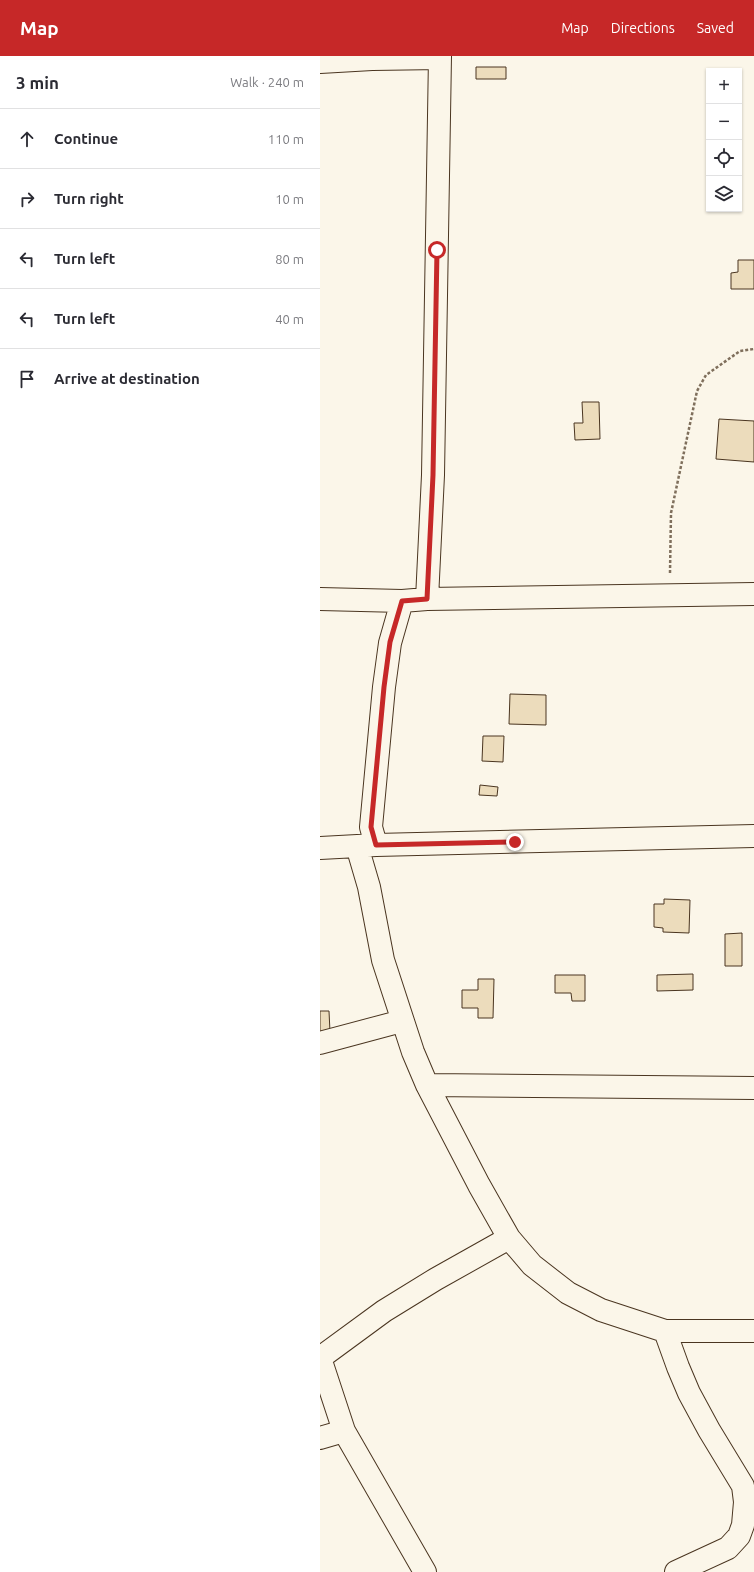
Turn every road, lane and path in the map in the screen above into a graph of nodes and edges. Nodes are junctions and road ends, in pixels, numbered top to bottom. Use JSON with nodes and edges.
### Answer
{"nodes":[{"id":1,"x":440,"y":57,"type":"edge"},
{"id":2,"x":320,"y":62,"type":"edge"},
{"id":3,"x":754,"y":349,"type":"edge"},
{"id":4,"x":754,"y":594,"type":"edge"},
{"id":5,"x":670,"y":596,"type":"junction"},
{"id":6,"x":320,"y":599,"type":"edge"},
{"id":7,"x":427,"y":599,"type":"junction"},
{"id":8,"x":402,"y":601,"type":"junction"},
{"id":9,"x":754,"y":836,"type":"edge"},
{"id":10,"x":366,"y":846,"type":"junction"},
{"id":11,"x":320,"y":848,"type":"edge"},
{"id":12,"x":402,"y":1021,"type":"junction"},
{"id":13,"x":320,"y":1043,"type":"edge"},
{"id":14,"x":427,"y":1085,"type":"junction"},
{"id":15,"x":754,"y":1088,"type":"edge"},
{"id":16,"x":509,"y":1238,"type":"junction"},
{"id":17,"x":754,"y":1330,"type":"edge"},
{"id":18,"x":666,"y":1331,"type":"junction"},
{"id":19,"x":320,"y":1358,"type":"edge"},
{"id":20,"x":344,"y":1431,"type":"junction"},
{"id":21,"x":320,"y":1438,"type":"edge"},
{"id":22,"x":425,"y":1572,"type":"edge"},
{"id":23,"x":676,"y":1572,"type":"edge"}],
"edges":[{"from":1,"to":2,"type":"street"},
{"from":1,"to":7,"type":"street"},
{"from":3,"to":5,"type":"path"},
{"from":4,"to":5,"type":"street"},
{"from":5,"to":7,"type":"street"},
{"from":6,"to":8,"type":"street"},
{"from":7,"to":8,"type":"street"},
{"from":8,"to":10,"type":"street"},
{"from":9,"to":10,"type":"street"},
{"from":10,"to":11,"type":"street"},
{"from":10,"to":12,"type":"street"},
{"from":12,"to":13,"type":"street"},
{"from":12,"to":14,"type":"street"},
{"from":14,"to":15,"type":"street"},
{"from":14,"to":16,"type":"street"},
{"from":16,"to":18,"type":"street"},
{"from":16,"to":19,"type":"street"},
{"from":17,"to":18,"type":"street"},
{"from":18,"to":23,"type":"street"},
{"from":19,"to":20,"type":"street"},
{"from":20,"to":21,"type":"street"},
{"from":20,"to":22,"type":"street"}]}
